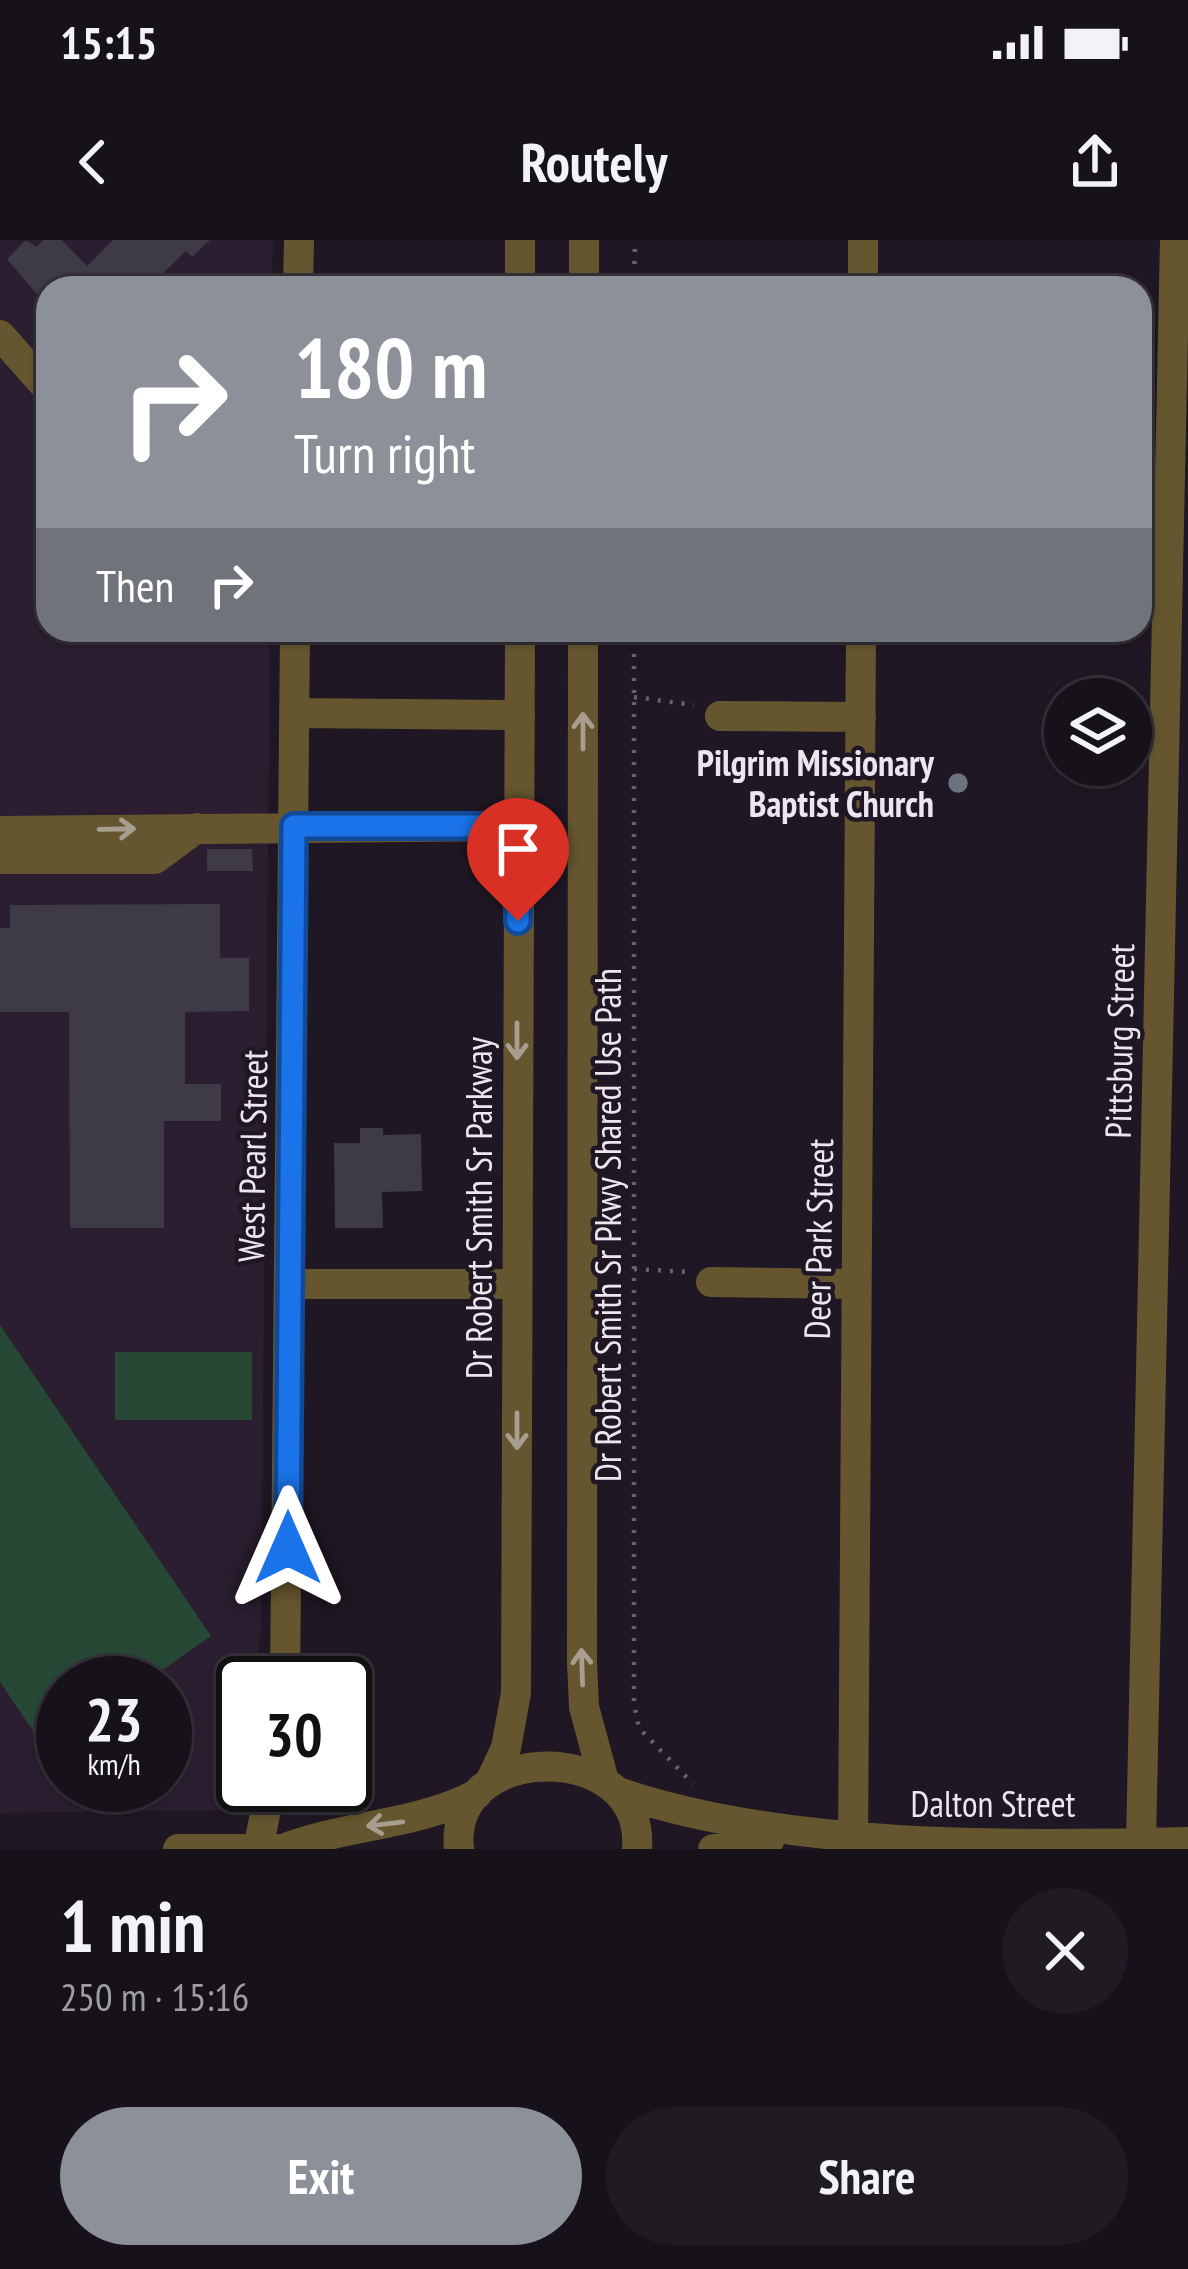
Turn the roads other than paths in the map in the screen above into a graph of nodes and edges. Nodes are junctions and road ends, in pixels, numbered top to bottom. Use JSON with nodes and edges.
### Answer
{"nodes":[{"id":1,"x":299,"y":240,"type":"edge"},
{"id":2,"x":520,"y":240,"type":"edge"},
{"id":3,"x":584,"y":240,"type":"edge"},
{"id":4,"x":863,"y":240,"type":"edge"},
{"id":5,"x":1175,"y":240,"type":"edge"},
{"id":6,"x":298,"y":276,"type":"edge"},
{"id":7,"x":520,"y":276,"type":"edge"},
{"id":8,"x":584,"y":276,"type":"edge"},
{"id":9,"x":863,"y":276,"type":"edge"},
{"id":10,"x":0,"y":335,"type":"edge"},
{"id":11,"x":36,"y":376,"type":"edge"},
{"id":12,"x":296,"y":642,"type":"edge"},
{"id":13,"x":520,"y":642,"type":"edge"},
{"id":14,"x":583,"y":642,"type":"edge"},
{"id":15,"x":861,"y":642,"type":"edge"},
{"id":16,"x":295,"y":713,"type":"junction"},
{"id":17,"x":520,"y":715,"type":"junction"},
{"id":18,"x":720,"y":716,"type":"road end"},
{"id":19,"x":861,"y":717,"type":"junction"},
{"id":20,"x":294,"y":826,"type":"junction"},
{"id":21,"x":518,"y":826,"type":"junction"},
{"id":22,"x":197,"y":828,"type":"junction"},
{"id":23,"x":0,"y":831,"type":"edge"},
{"id":24,"x":0,"y":859,"type":"edge"},
{"id":25,"x":711,"y":1282,"type":"road end"},
{"id":26,"x":290,"y":1284,"type":"junction"},
{"id":27,"x":517,"y":1284,"type":"junction"},
{"id":28,"x":856,"y":1284,"type":"junction"},
{"id":29,"x":285,"y":1656,"type":"edge"},
{"id":30,"x":484,"y":1787,"type":"junction"},
{"id":31,"x":611,"y":1787,"type":"junction"},
{"id":32,"x":273,"y":1812,"type":"edge"},
{"id":33,"x":799,"y":1837,"type":"junction"},
{"id":34,"x":1188,"y":1842,"type":"edge"},
{"id":35,"x":1141,"y":1843,"type":"junction"},
{"id":36,"x":851,"y":1845,"type":"edge"},
{"id":37,"x":275,"y":1848,"type":"edge"},
{"id":38,"x":178,"y":1849,"type":"edge"},
{"id":39,"x":459,"y":1849,"type":"edge"},
{"id":40,"x":637,"y":1849,"type":"edge"},
{"id":41,"x":713,"y":1849,"type":"edge"}],
"edges":[{"from":1,"to":6,"type":"street"},
{"from":2,"to":7,"type":"street"},
{"from":3,"to":8,"type":"street"},
{"from":4,"to":9,"type":"street"},
{"from":5,"to":35,"type":"street","name":"Pittsburg Street"},
{"from":10,"to":11,"type":"street"},
{"from":12,"to":16,"type":"street","name":"West Pearl Street"},
{"from":13,"to":17,"type":"street","name":"Dr Robert Smith Sr Parkway"},
{"from":31,"to":14,"type":"street","one_way":true},
{"from":15,"to":19,"type":"street","name":"Deer Park Street"},
{"from":16,"to":17,"type":"street"},
{"from":16,"to":20,"type":"street","name":"West Pearl Street"},
{"from":17,"to":21,"type":"street","name":"Dr Robert Smith Sr Parkway"},
{"from":18,"to":19,"type":"street"},
{"from":19,"to":28,"type":"street","name":"Deer Park Street"},
{"from":20,"to":21,"type":"street"},
{"from":20,"to":22,"type":"street"},
{"from":20,"to":26,"type":"street","name":"West Pearl Street"},
{"from":21,"to":27,"type":"street","name":"Dr Robert Smith Sr Parkway","one_way":true},
{"from":23,"to":22,"type":"street","one_way":true},
{"from":22,"to":24,"type":"street"},
{"from":25,"to":28,"type":"street"},
{"from":26,"to":27,"type":"street"},
{"from":26,"to":29,"type":"street","name":"West Pearl Street"},
{"from":27,"to":30,"type":"street","name":"Dr Robert Smith Sr Parkway","one_way":true},
{"from":28,"to":36,"type":"street","name":"Deer Park Street"},
{"from":30,"to":31,"type":"street","name":"Dalton Street"},
{"from":30,"to":37,"type":"street","one_way":true},
{"from":30,"to":39,"type":"street","name":"Dr Robert Smith Sr Parkway"},
{"from":31,"to":33,"type":"street","name":"Dalton Street"},
{"from":31,"to":40,"type":"street"},
{"from":32,"to":37,"type":"street"},
{"from":33,"to":36,"type":"street","name":"Dalton Street"},
{"from":33,"to":41,"type":"street","name":"Dalton Street"},
{"from":34,"to":35,"type":"street","name":"Dalton Street"},
{"from":35,"to":36,"type":"street","name":"Dalton Street"},
{"from":37,"to":38,"type":"street"}]}
